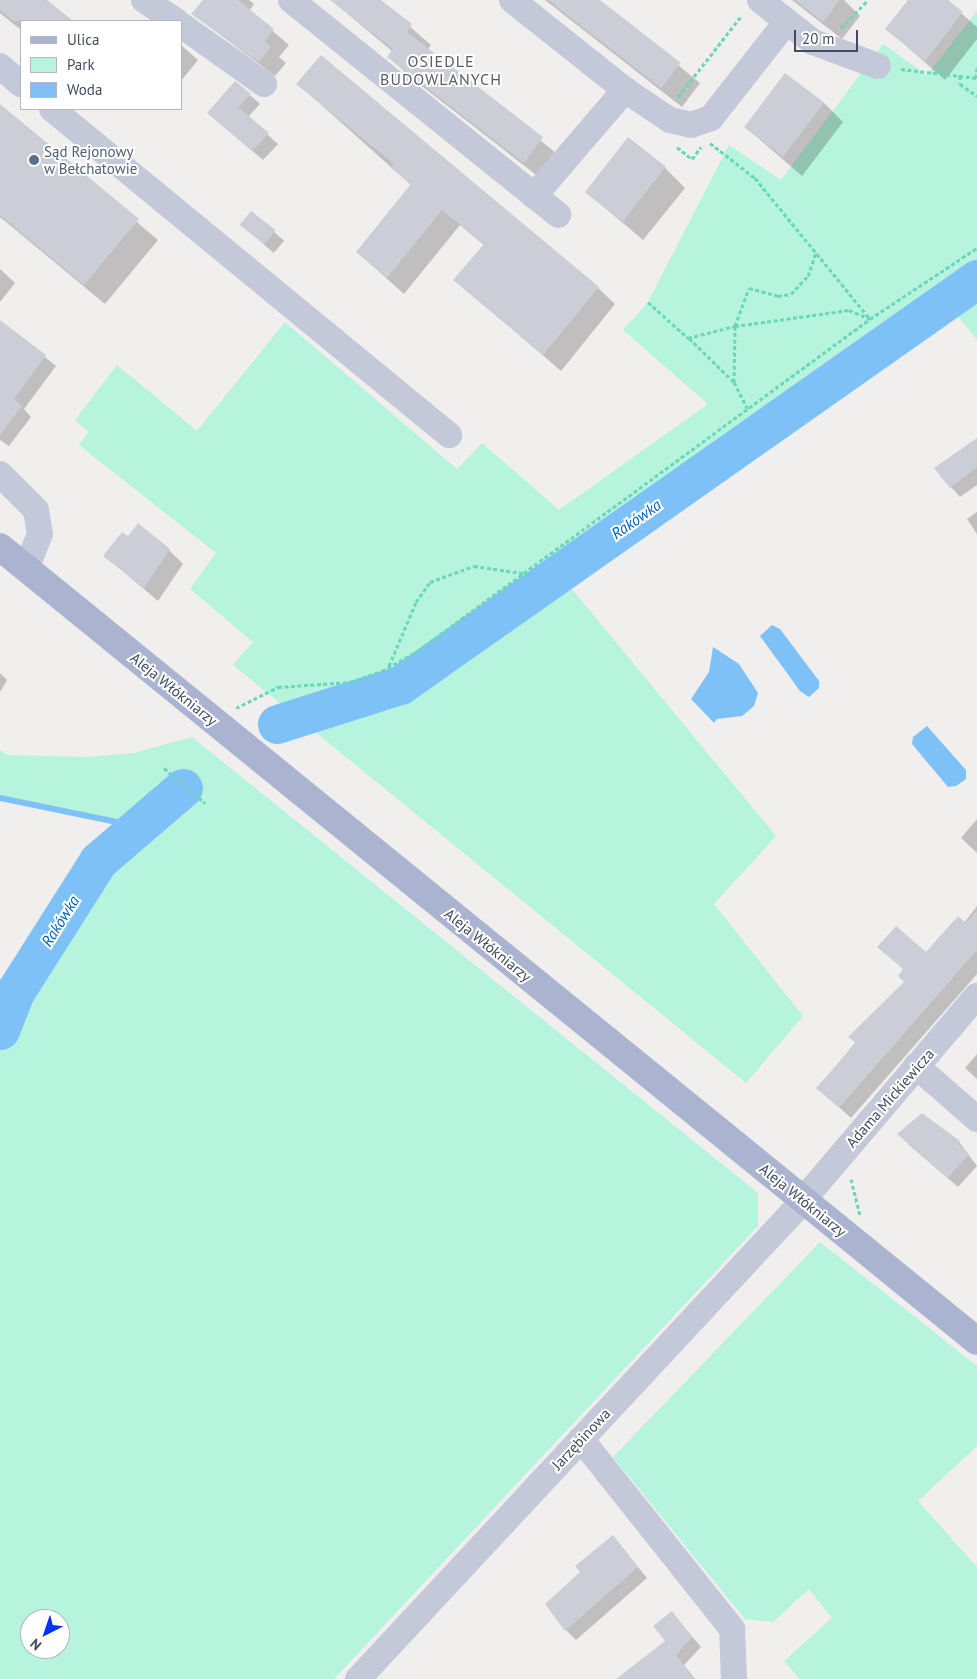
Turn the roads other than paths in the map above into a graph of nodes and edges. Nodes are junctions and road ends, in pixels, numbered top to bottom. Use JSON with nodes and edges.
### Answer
{"nodes":[{"id":1,"x":144,"y":0,"type":"edge"},
{"id":2,"x":291,"y":0,"type":"edge"},
{"id":3,"x":512,"y":0,"type":"edge"},
{"id":4,"x":754,"y":4,"type":"edge"},
{"id":5,"x":174,"y":20,"type":"edge"},
{"id":6,"x":787,"y":21,"type":"junction"},
{"id":7,"x":182,"y":26,"type":"edge"},
{"id":8,"x":0,"y":66,"type":"edge"},
{"id":9,"x":878,"y":66,"type":"road end"},
{"id":10,"x":20,"y":83,"type":"edge"},
{"id":11,"x":264,"y":84,"type":"dead end"},
{"id":12,"x":625,"y":90,"type":"junction"},
{"id":13,"x":53,"y":110,"type":"edge"},
{"id":14,"x":534,"y":196,"type":"junction"},
{"id":15,"x":558,"y":215,"type":"dead end"},
{"id":16,"x":449,"y":435,"type":"dead end"},
{"id":17,"x":0,"y":474,"type":"edge"},
{"id":18,"x":0,"y":547,"type":"edge"},
{"id":19,"x":26,"y":568,"type":"junction"},
{"id":20,"x":977,"y":996,"type":"edge"},
{"id":21,"x":916,"y":1066,"type":"junction"},
{"id":22,"x":977,"y":1119,"type":"edge"},
{"id":23,"x":802,"y":1199,"type":"junction"},
{"id":24,"x":977,"y":1341,"type":"edge"},
{"id":25,"x":581,"y":1439,"type":"junction"},
{"id":26,"x":358,"y":1679,"type":"edge"},
{"id":27,"x":734,"y":1679,"type":"edge"}],
"edges":[{"from":1,"to":5,"type":"street"},
{"from":2,"to":14,"type":"street"},
{"from":3,"to":12,"type":"street"},
{"from":4,"to":6,"type":"street"},
{"from":6,"to":9,"type":"street"},
{"from":6,"to":12,"type":"street"},
{"from":7,"to":11,"type":"street"},
{"from":8,"to":10,"type":"street"},
{"from":12,"to":14,"type":"street"},
{"from":13,"to":16,"type":"street"},
{"from":14,"to":15,"type":"street"},
{"from":17,"to":19,"type":"street"},
{"from":18,"to":19,"type":"main road","name":"Aleja Włókniarzy"},
{"from":19,"to":23,"type":"main road","name":"Aleja Włókniarzy"},
{"from":20,"to":21,"type":"street","name":"Adama Mickiewicza"},
{"from":21,"to":22,"type":"street"},
{"from":21,"to":23,"type":"street","name":"Adama Mickiewicza"},
{"from":23,"to":24,"type":"main road","name":"Aleja Włókniarzy"},
{"from":23,"to":25,"type":"street","name":"Jarzębinowa"},
{"from":25,"to":26,"type":"street","name":"Jarzębinowa"},
{"from":25,"to":27,"type":"street"}]}
